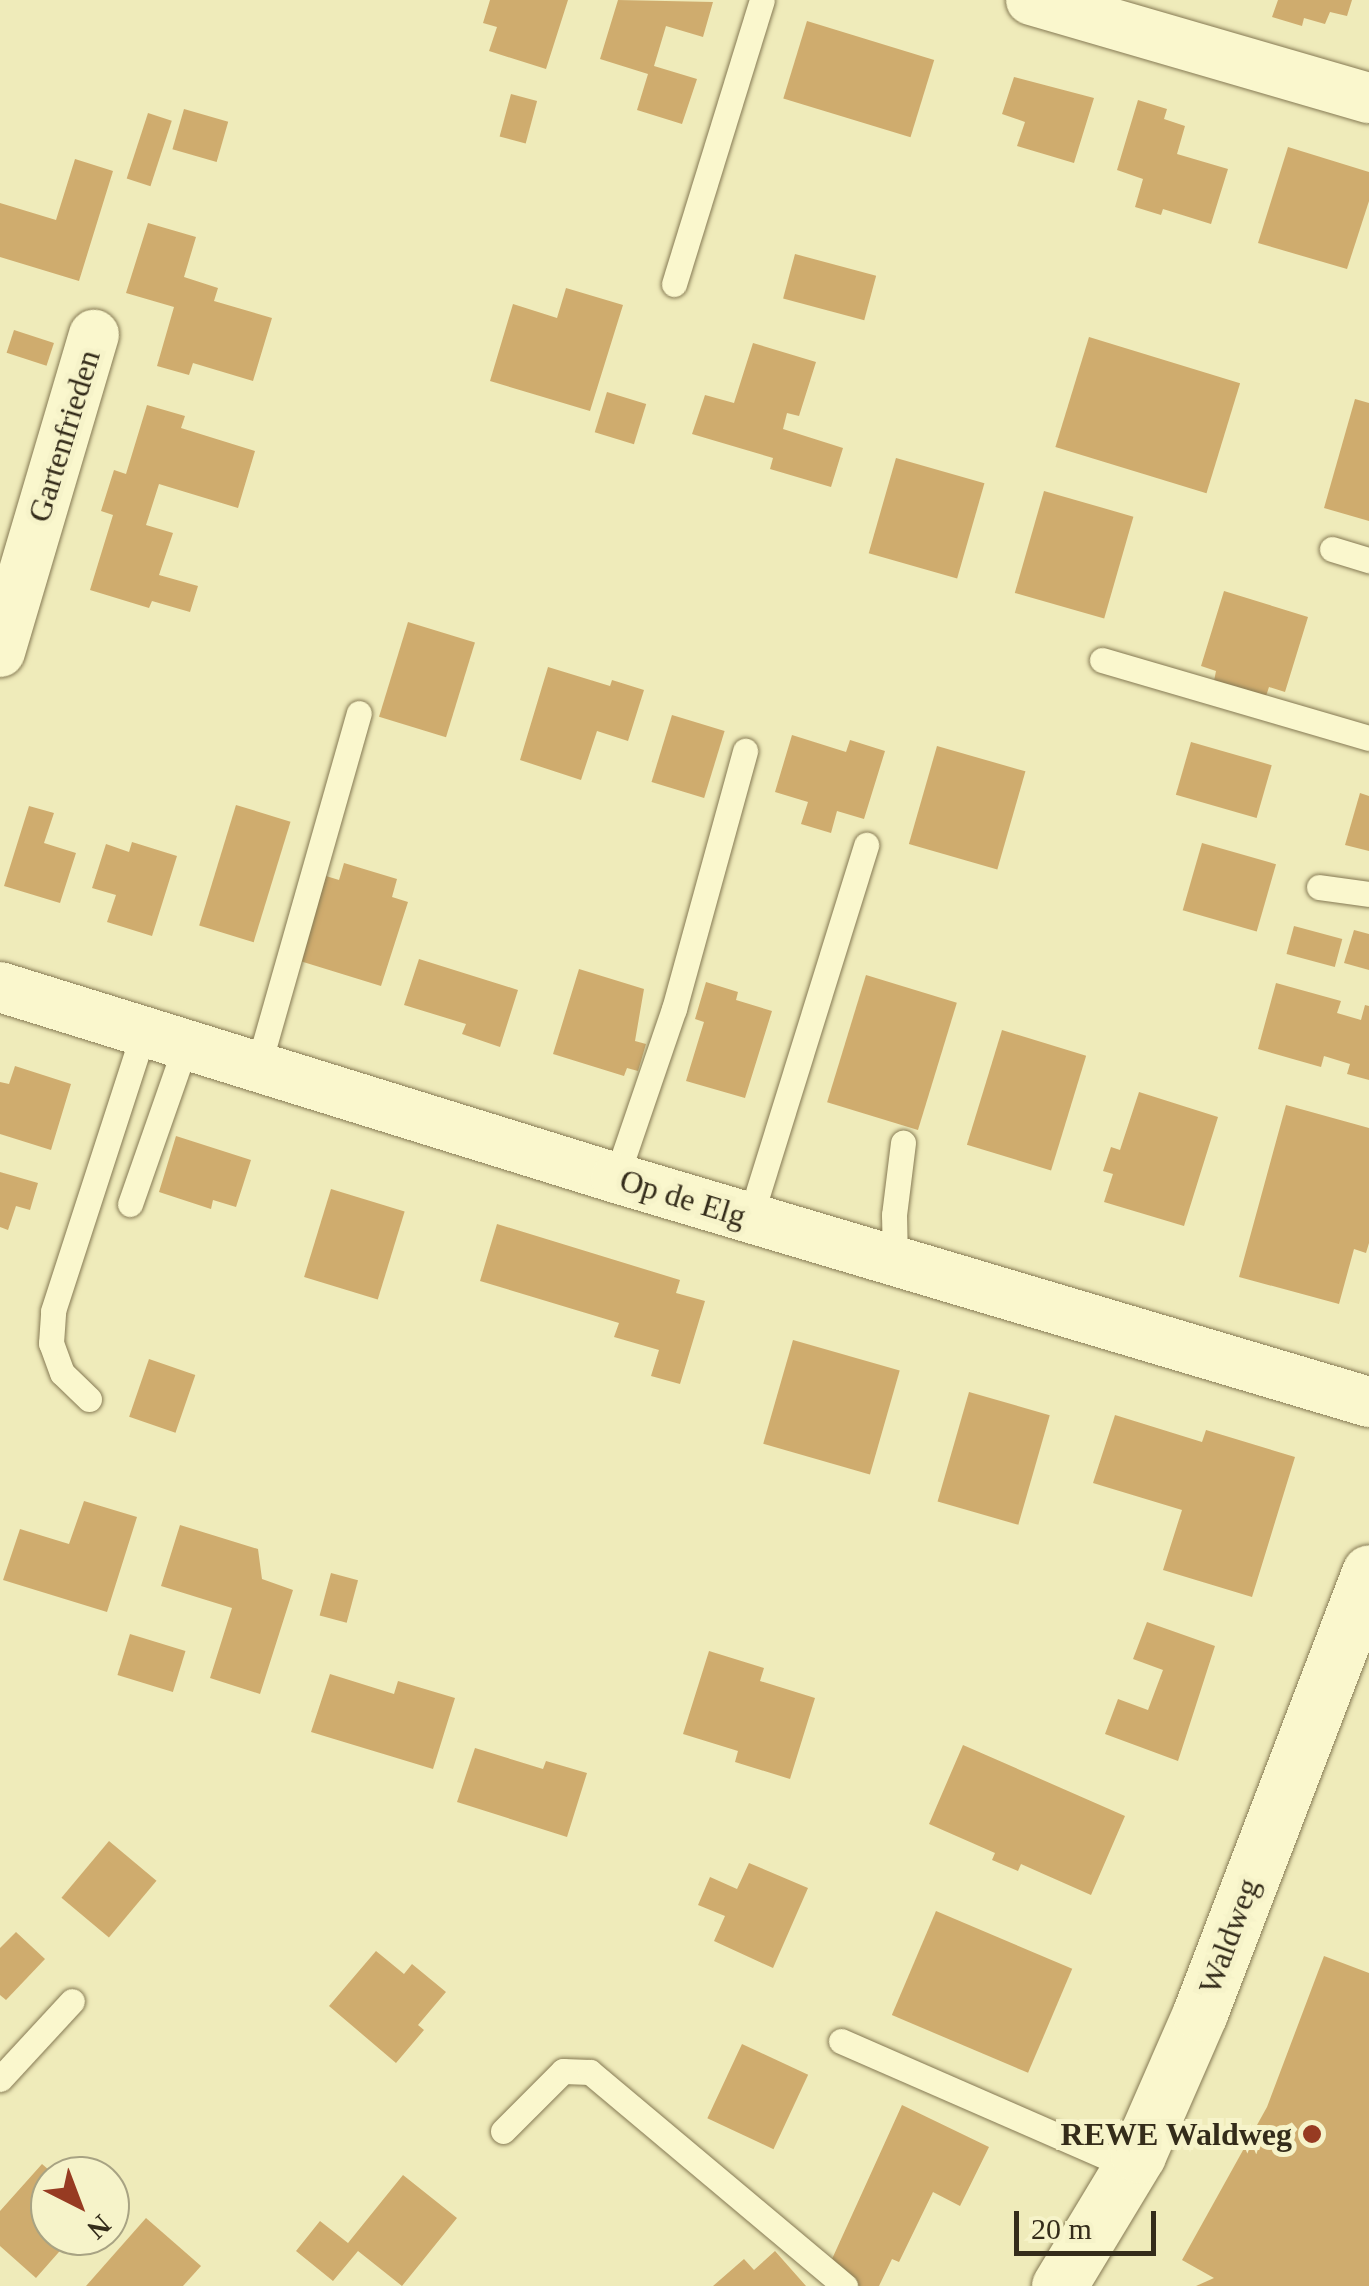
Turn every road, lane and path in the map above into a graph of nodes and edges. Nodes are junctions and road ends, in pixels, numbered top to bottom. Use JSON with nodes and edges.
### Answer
{"nodes":[{"id":1,"x":762,"y":0,"type":"edge"},
{"id":2,"x":1032,"y":0,"type":"edge"},
{"id":3,"x":1130,"y":14,"type":"edge"},
{"id":4,"x":1369,"y":98,"type":"edge"},
{"id":5,"x":674,"y":284,"type":"dead end"},
{"id":6,"x":94,"y":335,"type":"dead end"},
{"id":7,"x":1332,"y":549,"type":"dead end"},
{"id":8,"x":1369,"y":560,"type":"edge"},
{"id":9,"x":0,"y":652,"type":"edge"},
{"id":10,"x":1102,"y":660,"type":"dead end"},
{"id":11,"x":359,"y":714,"type":"dead end"},
{"id":12,"x":1369,"y":738,"type":"edge"},
{"id":13,"x":745,"y":751,"type":"dead end"},
{"id":14,"x":866,"y":845,"type":"dead end"},
{"id":15,"x":1319,"y":886,"type":"dead end"},
{"id":16,"x":1369,"y":894,"type":"edge"},
{"id":17,"x":0,"y":986,"type":"edge"},
{"id":18,"x":165,"y":1038,"type":"junction"},
{"id":19,"x":258,"y":1066,"type":"junction"},
{"id":20,"x":904,"y":1143,"type":"dead end"},
{"id":21,"x":616,"y":1178,"type":"junction"},
{"id":22,"x":130,"y":1204,"type":"dead end"},
{"id":23,"x":750,"y":1218,"type":"junction"},
{"id":24,"x":895,"y":1261,"type":"junction"},
{"id":25,"x":89,"y":1399,"type":"dead end"},
{"id":26,"x":1369,"y":1402,"type":"edge"},
{"id":27,"x":1369,"y":1572,"type":"edge"},
{"id":28,"x":72,"y":2001,"type":"dead end"},
{"id":29,"x":841,"y":2041,"type":"dead end"},
{"id":30,"x":0,"y":2079,"type":"edge"},
{"id":31,"x":503,"y":2131,"type":"dead end"},
{"id":32,"x":1130,"y":2168,"type":"junction"},
{"id":33,"x":845,"y":2286,"type":"edge"},
{"id":34,"x":1059,"y":2286,"type":"edge"}],
"edges":[{"from":1,"to":5,"type":"lane"},
{"from":2,"to":3,"type":"street"},
{"from":3,"to":4,"type":"street"},
{"from":6,"to":9,"type":"street","name":"Gartenfrieden"},
{"from":7,"to":8,"type":"lane"},
{"from":10,"to":12,"type":"lane"},
{"from":11,"to":19,"type":"lane"},
{"from":13,"to":21,"type":"lane"},
{"from":14,"to":23,"type":"lane"},
{"from":15,"to":16,"type":"lane"},
{"from":17,"to":18,"type":"street","name":"Op de Elg"},
{"from":18,"to":19,"type":"street","name":"Op de Elg"},
{"from":18,"to":22,"type":"lane"},
{"from":18,"to":25,"type":"lane"},
{"from":19,"to":21,"type":"street","name":"Op de Elg"},
{"from":20,"to":24,"type":"lane"},
{"from":21,"to":23,"type":"street","name":"Op de Elg"},
{"from":23,"to":24,"type":"street","name":"Op de Elg"},
{"from":24,"to":26,"type":"street","name":"Op de Elg"},
{"from":27,"to":32,"type":"main road","name":"Waldweg"},
{"from":28,"to":30,"type":"lane"},
{"from":29,"to":32,"type":"lane"},
{"from":31,"to":33,"type":"lane"},
{"from":32,"to":34,"type":"main road","name":"Waldweg"}]}
